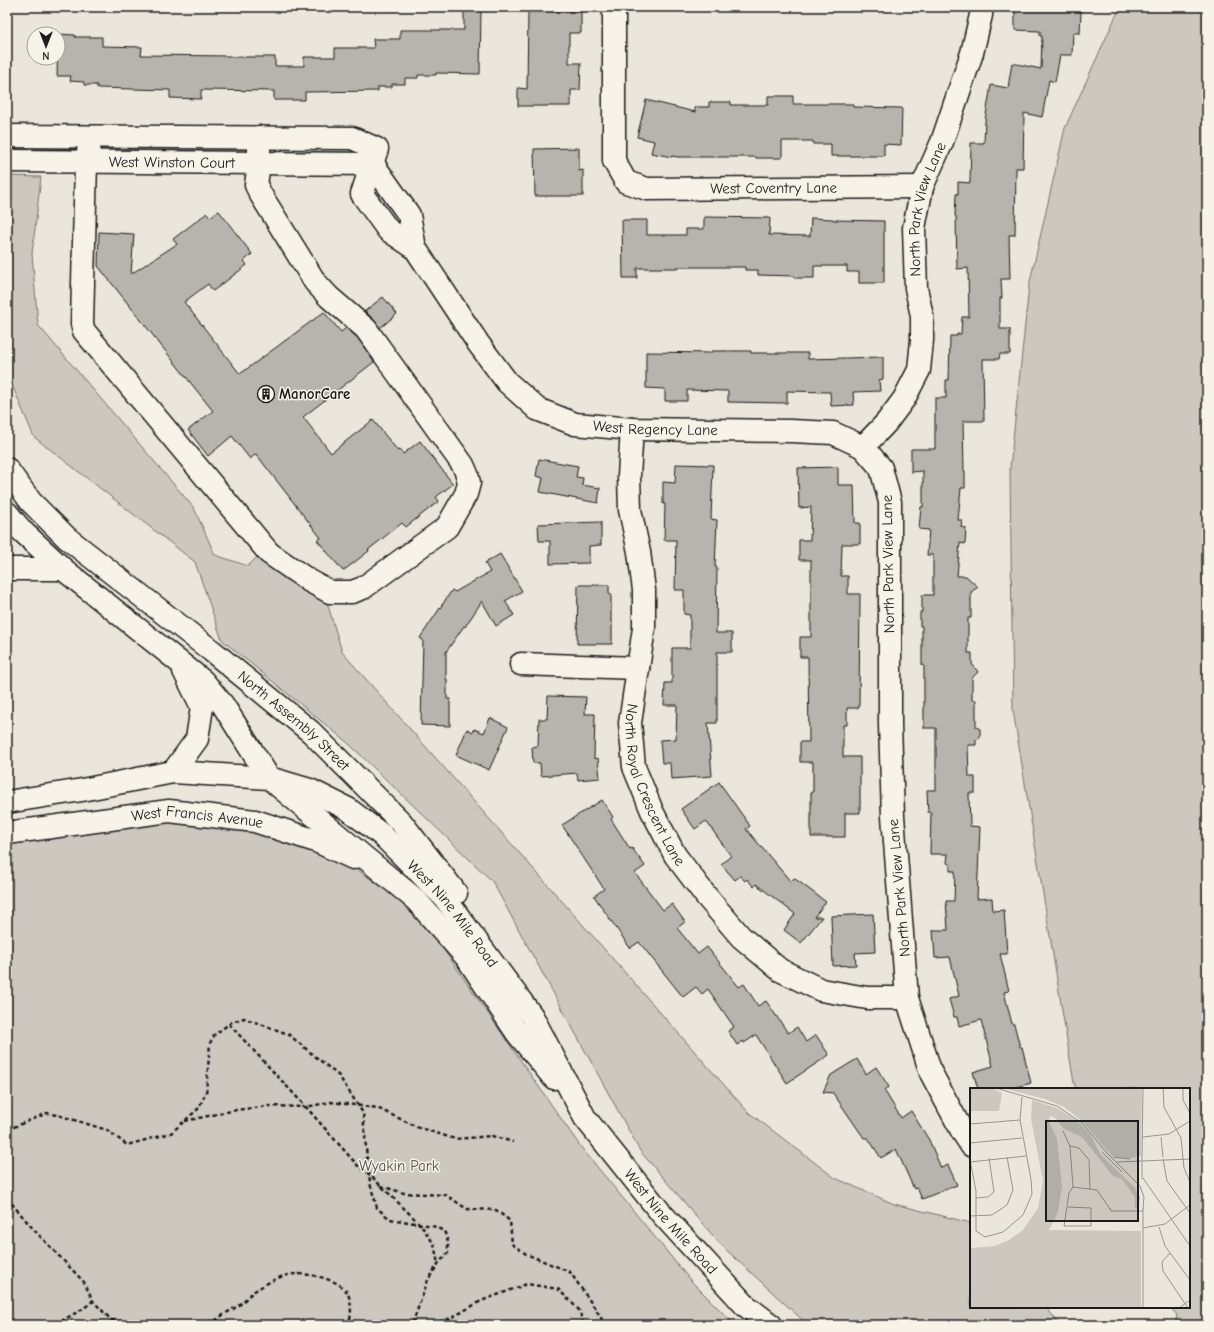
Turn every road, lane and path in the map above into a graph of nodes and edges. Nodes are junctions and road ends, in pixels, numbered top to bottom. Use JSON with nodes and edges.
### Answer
{"nodes":[{"id":1,"x":614,"y":7,"type":"edge"},
{"id":2,"x":982,"y":7,"type":"edge"},
{"id":3,"x":7,"y":136,"type":"edge"},
{"id":4,"x":91,"y":137,"type":"junction"},
{"id":5,"x":259,"y":137,"type":"junction"},
{"id":6,"x":375,"y":156,"type":"junction"},
{"id":7,"x":7,"y":161,"type":"edge"},
{"id":8,"x":86,"y":162,"type":"junction"},
{"id":9,"x":259,"y":163,"type":"junction"},
{"id":10,"x":922,"y":187,"type":"junction"},
{"id":11,"x":632,"y":429,"type":"junction"},
{"id":12,"x":863,"y":447,"type":"junction"},
{"id":13,"x":7,"y":469,"type":"edge"},
{"id":14,"x":7,"y":513,"type":"edge"},
{"id":15,"x":7,"y":569,"type":"edge"},
{"id":16,"x":63,"y":569,"type":"junction"},
{"id":17,"x":178,"y":661,"type":"junction"},
{"id":18,"x":521,"y":664,"type":"dead end"},
{"id":19,"x":638,"y":668,"type":"junction"},
{"id":20,"x":173,"y":772,"type":"junction"},
{"id":21,"x":269,"y":778,"type":"junction"},
{"id":22,"x":7,"y":802,"type":"edge"},
{"id":23,"x":7,"y":833,"type":"edge"},
{"id":24,"x":380,"y":870,"type":"junction"},
{"id":25,"x":907,"y":998,"type":"junction"},
{"id":26,"x":532,"y":1016,"type":"junction"},
{"id":27,"x":229,"y":1024,"type":"junction"},
{"id":28,"x":358,"y":1106,"type":"junction"},
{"id":29,"x":306,"y":1107,"type":"junction"},
{"id":30,"x":580,"y":1110,"type":"junction"},
{"id":31,"x":184,"y":1121,"type":"junction"},
{"id":32,"x":7,"y":1130,"type":"edge"},
{"id":33,"x":513,"y":1142,"type":"dead end"},
{"id":34,"x":970,"y":1143,"type":"edge"},
{"id":35,"x":369,"y":1174,"type":"junction"},
{"id":36,"x":380,"y":1186,"type":"junction"},
{"id":37,"x":7,"y":1198,"type":"edge"},
{"id":38,"x":420,"y":1224,"type":"junction"},
{"id":39,"x":438,"y":1264,"type":"junction"},
{"id":40,"x":93,"y":1301,"type":"junction"},
{"id":41,"x":111,"y":1319,"type":"junction"},
{"id":42,"x":215,"y":1321,"type":"junction"},
{"id":43,"x":55,"y":1325,"type":"edge"},
{"id":44,"x":116,"y":1325,"type":"edge"},
{"id":45,"x":236,"y":1325,"type":"edge"},
{"id":46,"x":348,"y":1325,"type":"edge"},
{"id":47,"x":412,"y":1325,"type":"edge"},
{"id":48,"x":433,"y":1325,"type":"edge"},
{"id":49,"x":584,"y":1325,"type":"edge"},
{"id":50,"x":603,"y":1325,"type":"edge"},
{"id":51,"x":771,"y":1325,"type":"edge"}],
"edges":[{"from":1,"to":10,"type":"street","name":"West Coventry Lane"},
{"from":2,"to":10,"type":"street","name":"North Park View Lane"},
{"from":3,"to":4,"type":"street","name":"West Winston Court"},
{"from":4,"to":5,"type":"street","name":"West Winston Court"},
{"from":4,"to":8,"type":"street","name":"West Winston Court"},
{"from":5,"to":6,"type":"street","name":"West Winston Court"},
{"from":5,"to":9,"type":"street"},
{"from":6,"to":9,"type":"street","name":"West Winston Court"},
{"from":6,"to":11,"type":"street","name":"West Regency Lane"},
{"from":7,"to":8,"type":"street","name":"West Winston Court"},
{"from":8,"to":9,"type":"street","name":"West Winston Court"},
{"from":8,"to":9,"type":"street"},
{"from":10,"to":12,"type":"street","name":"North Park View Lane"},
{"from":11,"to":12,"type":"street","name":"West Regency Lane"},
{"from":11,"to":19,"type":"street","name":"North Royal Crescent Lane"},
{"from":12,"to":25,"type":"street","name":"North Park View Lane"},
{"from":13,"to":26,"type":"street","name":"North Assembly Street"},
{"from":14,"to":16,"type":"street"},
{"from":15,"to":16,"type":"street"},
{"from":16,"to":17,"type":"street"},
{"from":17,"to":20,"type":"street"},
{"from":17,"to":21,"type":"street"},
{"from":18,"to":19,"type":"street"},
{"from":19,"to":25,"type":"street","name":"North Royal Crescent Lane"},
{"from":20,"to":21,"type":"street"},
{"from":20,"to":22,"type":"street"},
{"from":21,"to":24,"type":"street","name":"West Nine Mile Road"},
{"from":21,"to":26,"type":"street","name":"West Nine Mile Road"},
{"from":23,"to":24,"type":"street","name":"West Francis Avenue"},
{"from":24,"to":30,"type":"street","name":"West Nine Mile Road"},
{"from":25,"to":34,"type":"street","name":"North Park View Lane"},
{"from":26,"to":30,"type":"street","name":"West Nine Mile Road"},
{"from":27,"to":28,"type":"path"},
{"from":27,"to":29,"type":"path"},
{"from":27,"to":31,"type":"path"},
{"from":28,"to":29,"type":"path"},
{"from":28,"to":33,"type":"path"},
{"from":28,"to":35,"type":"path"},
{"from":29,"to":31,"type":"path"},
{"from":29,"to":35,"type":"path"},
{"from":30,"to":51,"type":"street","name":"West Nine Mile Road"},
{"from":31,"to":32,"type":"path"},
{"from":35,"to":36,"type":"path"},
{"from":35,"to":38,"type":"path"},
{"from":36,"to":38,"type":"path"},
{"from":36,"to":50,"type":"path"},
{"from":37,"to":40,"type":"path"},
{"from":38,"to":39,"type":"path"},
{"from":38,"to":39,"type":"path"},
{"from":39,"to":47,"type":"path"},
{"from":40,"to":41,"type":"path"},
{"from":40,"to":43,"type":"path"},
{"from":41,"to":42,"type":"path"},
{"from":41,"to":44,"type":"path"},
{"from":42,"to":45,"type":"path"},
{"from":42,"to":46,"type":"path"},
{"from":48,"to":49,"type":"path"}]}
